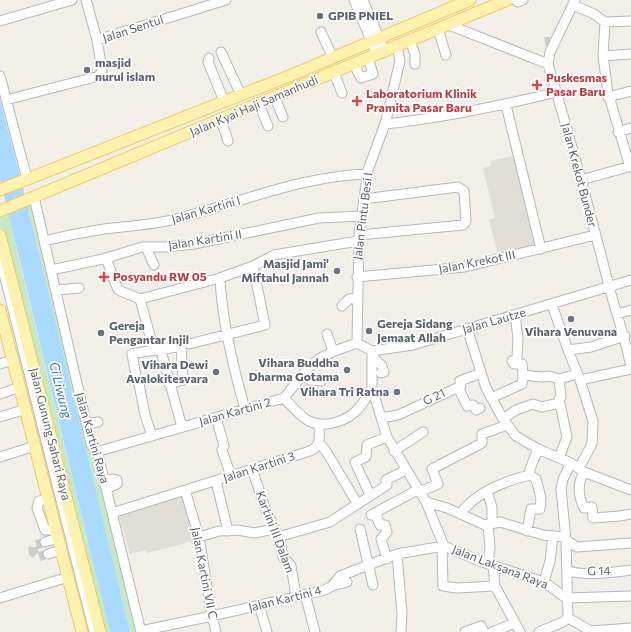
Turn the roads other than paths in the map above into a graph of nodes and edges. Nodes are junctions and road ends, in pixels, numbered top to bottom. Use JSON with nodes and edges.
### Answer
{"nodes":[{"id":1,"x":72,"y":0,"type":"edge"},
{"id":2,"x":86,"y":0,"type":"edge"},
{"id":3,"x":226,"y":0,"type":"edge"},
{"id":4,"x":354,"y":0,"type":"edge"},
{"id":5,"x":363,"y":0,"type":"edge"},
{"id":6,"x":470,"y":0,"type":"edge"},
{"id":7,"x":507,"y":0,"type":"edge"},
{"id":8,"x":515,"y":0,"type":"edge"},
{"id":9,"x":523,"y":0,"type":"edge"},
{"id":10,"x":574,"y":3,"type":"edge"},
{"id":11,"x":0,"y":21,"type":"edge"},
{"id":12,"x":631,"y":21,"type":"edge"},
{"id":13,"x":605,"y":22,"type":"junction"},
{"id":14,"x":443,"y":27,"type":"junction"},
{"id":15,"x":322,"y":32,"type":"dead end"},
{"id":16,"x":97,"y":40,"type":"junction"},
{"id":17,"x":375,"y":40,"type":"junction"},
{"id":18,"x":410,"y":41,"type":"junction"},
{"id":19,"x":397,"y":46,"type":"junction"},
{"id":20,"x":222,"y":52,"type":"dead end"},
{"id":21,"x":631,"y":54,"type":"edge"},
{"id":22,"x":377,"y":55,"type":"junction"},
{"id":23,"x":446,"y":55,"type":"dead end"},
{"id":24,"x":603,"y":56,"type":"junction"},
{"id":25,"x":209,"y":58,"type":"dead end"},
{"id":26,"x":333,"y":58,"type":"junction"},
{"id":27,"x":354,"y":64,"type":"junction"},
{"id":28,"x":415,"y":64,"type":"dead end"},
{"id":29,"x":548,"y":64,"type":"junction"},
{"id":30,"x":334,"y":73,"type":"junction"},
{"id":31,"x":0,"y":76,"type":"edge"},
{"id":32,"x":273,"y":83,"type":"junction"},
{"id":33,"x":631,"y":91,"type":"edge"},
{"id":34,"x":557,"y":92,"type":"junction"},
{"id":35,"x":342,"y":93,"type":"dead end"},
{"id":36,"x":241,"y":95,"type":"junction"},
{"id":37,"x":277,"y":97,"type":"junction"},
{"id":38,"x":608,"y":97,"type":"junction"},
{"id":39,"x":6,"y":100,"type":"junction"},
{"id":40,"x":224,"y":101,"type":"junction"},
{"id":41,"x":259,"y":104,"type":"junction"},
{"id":42,"x":506,"y":105,"type":"junction"},
{"id":43,"x":283,"y":117,"type":"dead end"},
{"id":44,"x":221,"y":120,"type":"junction"},
{"id":45,"x":385,"y":124,"type":"junction"},
{"id":46,"x":268,"y":126,"type":"dead end"},
{"id":47,"x":631,"y":128,"type":"edge"},
{"id":48,"x":618,"y":132,"type":"junction"},
{"id":49,"x":140,"y":136,"type":"junction"},
{"id":50,"x":228,"y":141,"type":"dead end"},
{"id":51,"x":91,"y":155,"type":"junction"},
{"id":52,"x":129,"y":158,"type":"junction"},
{"id":53,"x":112,"y":165,"type":"junction"},
{"id":54,"x":630,"y":167,"type":"edge"},
{"id":55,"x":367,"y":174,"type":"junction"},
{"id":56,"x":25,"y":180,"type":"junction"},
{"id":57,"x":581,"y":180,"type":"junction"},
{"id":58,"x":1,"y":190,"type":"edge"},
{"id":59,"x":31,"y":198,"type":"junction"},
{"id":60,"x":364,"y":199,"type":"junction"},
{"id":61,"x":3,"y":210,"type":"edge"},
{"id":62,"x":361,"y":216,"type":"junction"},
{"id":63,"x":0,"y":235,"type":"edge"},
{"id":64,"x":595,"y":235,"type":"junction"},
{"id":65,"x":358,"y":238,"type":"junction"},
{"id":66,"x":44,"y":241,"type":"junction"},
{"id":67,"x":148,"y":247,"type":"junction"},
{"id":68,"x":541,"y":249,"type":"junction"},
{"id":69,"x":0,"y":258,"type":"edge"},
{"id":70,"x":106,"y":258,"type":"junction"},
{"id":71,"x":154,"y":265,"type":"dead end"},
{"id":72,"x":253,"y":266,"type":"junction"},
{"id":73,"x":51,"y":270,"type":"junction"},
{"id":74,"x":357,"y":277,"type":"junction"},
{"id":75,"x":220,"y":278,"type":"junction"},
{"id":76,"x":0,"y":280,"type":"edge"},
{"id":77,"x":631,"y":280,"type":"edge"},
{"id":78,"x":609,"y":287,"type":"junction"},
{"id":79,"x":79,"y":288,"type":"dead end"},
{"id":80,"x":56,"y":290,"type":"junction"},
{"id":81,"x":357,"y":298,"type":"junction"},
{"id":82,"x":140,"y":299,"type":"junction"},
{"id":83,"x":552,"y":305,"type":"junction"},
{"id":84,"x":342,"y":306,"type":"dead end"},
{"id":85,"x":0,"y":310,"type":"edge"},
{"id":86,"x":631,"y":310,"type":"edge"},
{"id":87,"x":617,"y":314,"type":"junction"},
{"id":88,"x":515,"y":315,"type":"junction"},
{"id":89,"x":2,"y":327,"type":"edge"},
{"id":90,"x":467,"y":328,"type":"junction"},
{"id":91,"x":327,"y":334,"type":"dead end"},
{"id":92,"x":228,"y":335,"type":"junction"},
{"id":93,"x":627,"y":338,"type":"edge"},
{"id":94,"x":189,"y":344,"type":"dead end"},
{"id":95,"x":357,"y":344,"type":"junction"},
{"id":96,"x":568,"y":350,"type":"junction"},
{"id":97,"x":158,"y":351,"type":"junction"},
{"id":98,"x":333,"y":351,"type":"junction"},
{"id":99,"x":372,"y":354,"type":"junction"},
{"id":100,"x":22,"y":358,"type":"junction"},
{"id":101,"x":0,"y":364,"type":"edge"},
{"id":102,"x":631,"y":365,"type":"edge"},
{"id":103,"x":382,"y":373,"type":"dead end"},
{"id":104,"x":481,"y":373,"type":"junction"},
{"id":105,"x":303,"y":375,"type":"junction"},
{"id":106,"x":523,"y":375,"type":"junction"},
{"id":107,"x":579,"y":377,"type":"junction"},
{"id":108,"x":559,"y":379,"type":"junction"},
{"id":109,"x":321,"y":380,"type":"dead end"},
{"id":110,"x":169,"y":384,"type":"junction"},
{"id":111,"x":20,"y":387,"type":"junction"},
{"id":112,"x":458,"y":387,"type":"junction"},
{"id":113,"x":372,"y":388,"type":"junction"},
{"id":114,"x":0,"y":394,"type":"edge"},
{"id":115,"x":284,"y":398,"type":"junction"},
{"id":116,"x":491,"y":398,"type":"junction"},
{"id":117,"x":560,"y":403,"type":"junction"},
{"id":118,"x":480,"y":408,"type":"dead end"},
{"id":119,"x":26,"y":409,"type":"junction"},
{"id":120,"x":245,"y":409,"type":"junction"},
{"id":121,"x":0,"y":417,"type":"edge"},
{"id":122,"x":216,"y":417,"type":"junction"},
{"id":123,"x":381,"y":418,"type":"junction"},
{"id":124,"x":98,"y":422,"type":"dead end"},
{"id":125,"x":505,"y":422,"type":"junction"},
{"id":126,"x":86,"y":424,"type":"junction"},
{"id":127,"x":319,"y":425,"type":"junction"},
{"id":128,"x":182,"y":427,"type":"junction"},
{"id":129,"x":423,"y":432,"type":"dead end"},
{"id":130,"x":152,"y":436,"type":"junction"},
{"id":131,"x":387,"y":437,"type":"junction"},
{"id":132,"x":319,"y":443,"type":"junction"},
{"id":133,"x":35,"y":446,"type":"junction"},
{"id":134,"x":538,"y":449,"type":"junction"},
{"id":135,"x":394,"y":451,"type":"junction"},
{"id":136,"x":96,"y":452,"type":"junction"},
{"id":137,"x":0,"y":457,"type":"edge"},
{"id":138,"x":559,"y":458,"type":"junction"},
{"id":139,"x":578,"y":468,"type":"junction"},
{"id":140,"x":252,"y":469,"type":"junction"},
{"id":141,"x":406,"y":470,"type":"junction"},
{"id":142,"x":530,"y":475,"type":"junction"},
{"id":143,"x":231,"y":476,"type":"junction"},
{"id":144,"x":216,"y":481,"type":"junction"},
{"id":145,"x":185,"y":490,"type":"junction"},
{"id":146,"x":631,"y":490,"type":"edge"},
{"id":147,"x":418,"y":491,"type":"junction"},
{"id":148,"x":487,"y":492,"type":"junction"},
{"id":149,"x":370,"y":495,"type":"junction"},
{"id":150,"x":426,"y":502,"type":"junction"},
{"id":151,"x":357,"y":503,"type":"junction"},
{"id":152,"x":112,"y":513,"type":"junction"},
{"id":153,"x":460,"y":514,"type":"junction"},
{"id":154,"x":631,"y":514,"type":"edge"},
{"id":155,"x":490,"y":524,"type":"junction"},
{"id":156,"x":360,"y":528,"type":"dead end"},
{"id":157,"x":228,"y":531,"type":"junction"},
{"id":158,"x":527,"y":531,"type":"junction"},
{"id":159,"x":276,"y":533,"type":"junction"},
{"id":160,"x":57,"y":534,"type":"junction"},
{"id":161,"x":553,"y":536,"type":"junction"},
{"id":162,"x":199,"y":537,"type":"junction"},
{"id":163,"x":565,"y":538,"type":"junction"},
{"id":164,"x":44,"y":542,"type":"tunnel mouth"},
{"id":165,"x":631,"y":543,"type":"edge"},
{"id":166,"x":443,"y":546,"type":"junction"},
{"id":167,"x":61,"y":550,"type":"junction"},
{"id":168,"x":48,"y":554,"type":"tunnel mouth"},
{"id":169,"x":397,"y":554,"type":"junction"},
{"id":170,"x":387,"y":559,"type":"junction"},
{"id":171,"x":370,"y":565,"type":"junction"},
{"id":172,"x":490,"y":565,"type":"junction"},
{"id":173,"x":567,"y":570,"type":"junction"},
{"id":174,"x":631,"y":570,"type":"edge"},
{"id":175,"x":347,"y":582,"type":"dead end"},
{"id":176,"x":544,"y":582,"type":"junction"},
{"id":177,"x":332,"y":586,"type":"junction"},
{"id":178,"x":373,"y":586,"type":"dead end"},
{"id":179,"x":495,"y":586,"type":"junction"},
{"id":180,"x":67,"y":587,"type":"junction"},
{"id":181,"x":301,"y":595,"type":"junction"},
{"id":182,"x":631,"y":596,"type":"edge"},
{"id":183,"x":0,"y":598,"type":"edge"},
{"id":184,"x":566,"y":598,"type":"junction"},
{"id":185,"x":259,"y":605,"type":"junction"},
{"id":186,"x":212,"y":616,"type":"junction"},
{"id":187,"x":568,"y":618,"type":"junction"},
{"id":188,"x":515,"y":623,"type":"junction"},
{"id":189,"x":631,"y":628,"type":"edge"},
{"id":190,"x":141,"y":631,"type":"edge"},
{"id":191,"x":82,"y":632,"type":"edge"},
{"id":192,"x":89,"y":632,"type":"edge"},
{"id":193,"x":94,"y":632,"type":"edge"},
{"id":194,"x":100,"y":632,"type":"edge"},
{"id":195,"x":216,"y":632,"type":"edge"},
{"id":196,"x":267,"y":632,"type":"edge"},
{"id":197,"x":315,"y":632,"type":"edge"},
{"id":198,"x":401,"y":632,"type":"edge"},
{"id":199,"x":465,"y":632,"type":"edge"},
{"id":200,"x":484,"y":632,"type":"edge"},
{"id":201,"x":492,"y":632,"type":"edge"},
{"id":202,"x":520,"y":632,"type":"edge"},
{"id":203,"x":539,"y":632,"type":"edge"}],
"edges":[{"from":1,"to":11,"type":"street"},
{"from":2,"to":16,"type":"street"},
{"from":3,"to":16,"type":"street","name":"Jalan Sentul"},
{"from":4,"to":17,"type":"street"},
{"from":5,"to":17,"type":"street"},
{"from":6,"to":17,"type":"main road","name":"Jalan Kyai Haji Samanhudi"},
{"from":7,"to":14,"type":"main road","name":"Jalan Kyai Haji Samanhudi"},
{"from":8,"to":9,"type":"street"},
{"from":10,"to":13,"type":"street"},
{"from":10,"to":29,"type":"street"},
{"from":12,"to":13,"type":"street"},
{"from":13,"to":24,"type":"street"},
{"from":14,"to":18,"type":"main road","name":"Jalan Kyai Haji Samanhudi"},
{"from":14,"to":23,"type":"street"},
{"from":14,"to":29,"type":"street"},
{"from":15,"to":26,"type":"street"},
{"from":16,"to":39,"type":"street","name":"Jalan Sentul"},
{"from":17,"to":22,"type":"street"},
{"from":17,"to":26,"type":"main road","name":"Jalan Kyai Haji Samanhudi"},
{"from":18,"to":19,"type":"main road","name":"Jalan Kyai Haji Samanhudi"},
{"from":18,"to":28,"type":"street"},
{"from":19,"to":22,"type":"main road","name":"Jalan Kyai Haji Samanhudi"},
{"from":19,"to":45,"type":"street","name":"Jalan Pintu Besi I"},
{"from":20,"to":36,"type":"street"},
{"from":21,"to":24,"type":"street"},
{"from":22,"to":27,"type":"main road","name":"Jalan Kyai Haji Samanhudi"},
{"from":22,"to":27,"type":"street"},
{"from":24,"to":38,"type":"street"},
{"from":25,"to":40,"type":"street"},
{"from":26,"to":32,"type":"main road","name":"Jalan Kyai Haji Samanhudi"},
{"from":27,"to":30,"type":"main road","name":"Jalan Kyai Haji Samanhudi"},
{"from":29,"to":34,"type":"street","name":"Jalan Krekot Bunder"},
{"from":30,"to":35,"type":"street"},
{"from":30,"to":37,"type":"main road","name":"Jalan Kyai Haji Samanhudi"},
{"from":31,"to":39,"type":"street"},
{"from":32,"to":36,"type":"main road","name":"Jalan Kyai Haji Samanhudi"},
{"from":32,"to":37,"type":"main road"},
{"from":33,"to":38,"type":"street"},
{"from":34,"to":42,"type":"street"},
{"from":34,"to":57,"type":"street","name":"Jalan Krekot Bunder"},
{"from":36,"to":40,"type":"main road","name":"Jalan Kyai Haji Samanhudi"},
{"from":37,"to":41,"type":"main road","name":"Jalan Kyai Haji Samanhudi"},
{"from":37,"to":43,"type":"street"},
{"from":38,"to":48,"type":"street"},
{"from":39,"to":56,"type":"street"},
{"from":40,"to":49,"type":"main road","name":"Jalan Kyai Haji Samanhudi"},
{"from":41,"to":44,"type":"main road","name":"Jalan Kyai Haji Samanhudi"},
{"from":41,"to":46,"type":"street"},
{"from":42,"to":45,"type":"street"},
{"from":42,"to":68,"type":"street"},
{"from":44,"to":50,"type":"street"},
{"from":44,"to":52,"type":"main road","name":"Jalan Kyai Haji Samanhudi"},
{"from":45,"to":55,"type":"street","name":"Jalan Pintu Besi I"},
{"from":47,"to":48,"type":"street"},
{"from":48,"to":54,"type":"street"},
{"from":49,"to":51,"type":"main road","name":"Jalan Kyai Haji Samanhudi"},
{"from":49,"to":52,"type":"main road"},
{"from":51,"to":53,"type":"main road"},
{"from":51,"to":56,"type":"main road","name":"Jalan Kyai Haji Samanhudi"},
{"from":52,"to":53,"type":"main road","name":"Jalan Kyai Haji Samanhudi"},
{"from":53,"to":59,"type":"main road","name":"Jalan Kyai Haji Samanhudi"},
{"from":54,"to":57,"type":"street"},
{"from":55,"to":60,"type":"street","name":"Jalan Pintu Besi I"},
{"from":55,"to":66,"type":"street","name":"Jalan Kartini I"},
{"from":56,"to":58,"type":"main road","name":"Jalan Kyai Haji Samanhudi"},
{"from":57,"to":64,"type":"street","name":"Jalan Krekot Bunder"},
{"from":59,"to":61,"type":"main road","name":"Jalan Kyai Haji Samanhudi"},
{"from":59,"to":66,"type":"street","name":"Jalan Kartini Raya"},
{"from":60,"to":62,"type":"street","name":"Jalan Pintu Besi I"},
{"from":60,"to":65,"type":"street"},
{"from":62,"to":65,"type":"street","name":"Jalan Pintu Besi I"},
{"from":62,"to":67,"type":"street","name":"Jalan Kartini II"},
{"from":63,"to":100,"type":"main road","name":"Jalan Gunung Sahari Raya"},
{"from":64,"to":68,"type":"street","name":"Jalan Krekot III"},
{"from":64,"to":78,"type":"street","name":"Jalan Krekot Bunder"},
{"from":65,"to":72,"type":"street"},
{"from":65,"to":74,"type":"street","name":"Jalan Pintu Besi I"},
{"from":66,"to":73,"type":"street","name":"Jalan Kartini Raya"},
{"from":67,"to":70,"type":"street","name":"Jalan Kartini II"},
{"from":67,"to":71,"type":"street"},
{"from":68,"to":74,"type":"street","name":"Jalan Krekot III"},
{"from":69,"to":100,"type":"street"},
{"from":70,"to":73,"type":"street","name":"Jalan Kartini II"},
{"from":70,"to":82,"type":"street"},
{"from":72,"to":75,"type":"street"},
{"from":72,"to":92,"type":"street"},
{"from":73,"to":80,"type":"street","name":"Jalan Kartini Raya"},
{"from":74,"to":81,"type":"street","name":"Jalan Pintu Besi I"},
{"from":75,"to":82,"type":"street"},
{"from":75,"to":92,"type":"street"},
{"from":76,"to":100,"type":"street"},
{"from":77,"to":78,"type":"street","name":"Jalan Lautze"},
{"from":78,"to":83,"type":"street","name":"Jalan Lautze"},
{"from":78,"to":87,"type":"street","name":"Jalan Krekot Bunder"},
{"from":79,"to":80,"type":"street"},
{"from":80,"to":126,"type":"street","name":"Jalan Kartini Raya"},
{"from":81,"to":84,"type":"street"},
{"from":81,"to":95,"type":"street","name":"Jalan Pintu Besi I"},
{"from":82,"to":97,"type":"street"},
{"from":83,"to":88,"type":"street","name":"Jalan Lautze"},
{"from":83,"to":96,"type":"street"},
{"from":85,"to":89,"type":"main road","name":"Jalan Gunung Sahari Raya"},
{"from":86,"to":87,"type":"street"},
{"from":87,"to":93,"type":"street","name":"Jalan Krekot Bunder"},
{"from":88,"to":90,"type":"street","name":"Jalan Lautze"},
{"from":88,"to":106,"type":"street"},
{"from":89,"to":100,"type":"main road","name":"Jalan Gunung Sahari Raya"},
{"from":90,"to":99,"type":"street","name":"Jalan Lautze"},
{"from":90,"to":104,"type":"street"},
{"from":91,"to":98,"type":"street"},
{"from":92,"to":94,"type":"street"},
{"from":92,"to":120,"type":"street"},
{"from":93,"to":96,"type":"street"},
{"from":93,"to":102,"type":"street","name":"Jalan Krekot Bunder"},
{"from":95,"to":98,"type":"street","name":"Jalan Kartini 2"},
{"from":95,"to":99,"type":"street","name":"Jalan Lautze"},
{"from":96,"to":107,"type":"street"},
{"from":97,"to":110,"type":"street"},
{"from":97,"to":110,"type":"street"},
{"from":97,"to":130,"type":"street"},
{"from":98,"to":105,"type":"street","name":"Jalan Kartini 2"},
{"from":99,"to":103,"type":"street"},
{"from":99,"to":113,"type":"street"},
{"from":100,"to":101,"type":"street"},
{"from":100,"to":111,"type":"main road","name":"Jalan Gunung Sahari Raya"},
{"from":100,"to":192,"type":"street"},
{"from":100,"to":193,"type":"street"},
{"from":100,"to":194,"type":"main road","name":"Jalan Gunung Sahari Raya"},
{"from":102,"to":107,"type":"street"},
{"from":104,"to":112,"type":"street","name":"G 21"},
{"from":104,"to":116,"type":"street"},
{"from":105,"to":109,"type":"street"},
{"from":105,"to":115,"type":"street","name":"Jalan Kartini 2"},
{"from":106,"to":108,"type":"street"},
{"from":106,"to":116,"type":"street"},
{"from":107,"to":108,"type":"street"},
{"from":107,"to":139,"type":"street"},
{"from":108,"to":117,"type":"street"},
{"from":110,"to":128,"type":"street"},
{"from":111,"to":114,"type":"street"},
{"from":111,"to":119,"type":"main road","name":"Jalan Gunung Sahari Raya"},
{"from":112,"to":118,"type":"street"},
{"from":112,"to":123,"type":"street","name":"G 21"},
{"from":113,"to":123,"type":"street","name":"Jalan Laksana Raya"},
{"from":113,"to":127,"type":"street"},
{"from":115,"to":120,"type":"street","name":"Jalan Kartini 2"},
{"from":115,"to":127,"type":"street"},
{"from":116,"to":125,"type":"street"},
{"from":117,"to":125,"type":"street"},
{"from":117,"to":138,"type":"street"},
{"from":119,"to":121,"type":"street"},
{"from":119,"to":133,"type":"main road","name":"Jalan Gunung Sahari Raya"},
{"from":120,"to":122,"type":"street","name":"Jalan Kartini 2"},
{"from":122,"to":128,"type":"street","name":"Jalan Kartini 2"},
{"from":122,"to":143,"type":"street"},
{"from":123,"to":131,"type":"street","name":"Jalan Laksana Raya"},
{"from":124,"to":126,"type":"street"},
{"from":125,"to":134,"type":"street"},
{"from":125,"to":147,"type":"street"},
{"from":126,"to":136,"type":"street","name":"Jalan Kartini Raya"},
{"from":127,"to":132,"type":"street"},
{"from":128,"to":130,"type":"street","name":"Jalan Kartini 2"},
{"from":129,"to":135,"type":"street"},
{"from":130,"to":136,"type":"street","name":"Jalan Kartini 2"},
{"from":131,"to":135,"type":"street","name":"Jalan Laksana Raya"},
{"from":131,"to":149,"type":"street"},
{"from":132,"to":140,"type":"street","name":"Jalan Kartini 3"},
{"from":132,"to":151,"type":"street"},
{"from":133,"to":137,"type":"street"},
{"from":133,"to":160,"type":"main road","name":"Jalan Gunung Sahari Raya"},
{"from":134,"to":138,"type":"street"},
{"from":134,"to":142,"type":"street"},
{"from":135,"to":141,"type":"street","name":"Jalan Laksana Raya"},
{"from":136,"to":152,"type":"street","name":"Jalan Kartini Raya"},
{"from":138,"to":139,"type":"street"},
{"from":139,"to":146,"type":"street"},
{"from":139,"to":154,"type":"street"},
{"from":139,"to":163,"type":"street"},
{"from":140,"to":143,"type":"street","name":"Jalan Kartini 3"},
{"from":140,"to":159,"type":"street","name":"Kartini III Dalam"},
{"from":141,"to":147,"type":"street","name":"Jalan Laksana Raya"},
{"from":141,"to":149,"type":"street"},
{"from":142,"to":148,"type":"street"},
{"from":142,"to":158,"type":"street"},
{"from":143,"to":144,"type":"street","name":"Jalan Kartini 3"},
{"from":144,"to":145,"type":"street","name":"Jalan Kartini 3"},
{"from":144,"to":157,"type":"street"},
{"from":145,"to":152,"type":"street","name":"Jalan Kartini 3"},
{"from":145,"to":162,"type":"street","name":"Jalan Kartini VII C"},
{"from":147,"to":150,"type":"street","name":"Jalan Laksana Raya"},
{"from":147,"to":170,"type":"street"},
{"from":148,"to":153,"type":"street"},
{"from":148,"to":155,"type":"street"},
{"from":149,"to":151,"type":"street"},
{"from":150,"to":153,"type":"street"},
{"from":150,"to":166,"type":"street","name":"Jalan Laksana Raya"},
{"from":151,"to":159,"type":"street"},
{"from":152,"to":190,"type":"street","name":"Jalan Kartini Raya"},
{"from":153,"to":155,"type":"street"},
{"from":155,"to":158,"type":"street"},
{"from":155,"to":172,"type":"street"},
{"from":156,"to":171,"type":"street"},
{"from":157,"to":159,"type":"street"},
{"from":157,"to":162,"type":"street"},
{"from":158,"to":161,"type":"street"},
{"from":159,"to":181,"type":"street","name":"Kartini III Dalam"},
{"from":160,"to":164,"type":"street"},
{"from":160,"to":167,"type":"main road","name":"Jalan Gunung Sahari Raya"},
{"from":161,"to":163,"type":"street"},
{"from":161,"to":176,"type":"street"},
{"from":162,"to":186,"type":"street","name":"Jalan Kartini VII C"},
{"from":163,"to":165,"type":"street"},
{"from":163,"to":173,"type":"street"},
{"from":166,"to":169,"type":"street","name":"Jalan Kartini 4"},
{"from":166,"to":172,"type":"street","name":"Jalan Laksana Raya"},
{"from":166,"to":179,"type":"street"},
{"from":167,"to":168,"type":"street"},
{"from":167,"to":180,"type":"main road","name":"Jalan Gunung Sahari Raya"},
{"from":169,"to":170,"type":"street","name":"Jalan Kartini 4"},
{"from":169,"to":198,"type":"street"},
{"from":170,"to":171,"type":"street","name":"Jalan Kartini 4"},
{"from":171,"to":177,"type":"street","name":"Jalan Kartini 4"},
{"from":171,"to":178,"type":"street"},
{"from":172,"to":176,"type":"street","name":"Jalan Laksana Raya"},
{"from":172,"to":179,"type":"street"},
{"from":173,"to":174,"type":"street","name":"G 14"},
{"from":173,"to":184,"type":"street"},
{"from":175,"to":177,"type":"street"},
{"from":176,"to":184,"type":"street","name":"Jalan Laksana Raya"},
{"from":177,"to":181,"type":"street","name":"Jalan Kartini 4"},
{"from":179,"to":188,"type":"street"},
{"from":180,"to":183,"type":"street"},
{"from":180,"to":191,"type":"main road","name":"Jalan Gunung Sahari Raya"},
{"from":181,"to":185,"type":"street","name":"Jalan Kartini 4"},
{"from":181,"to":197,"type":"street","name":"Kartini III Dalam"},
{"from":182,"to":184,"type":"street"},
{"from":184,"to":187,"type":"street"},
{"from":185,"to":186,"type":"street","name":"Jalan Kartini 4"},
{"from":185,"to":196,"type":"street"},
{"from":186,"to":190,"type":"street","name":"Jalan Kartini 4"},
{"from":186,"to":195,"type":"street","name":"Jalan Kartini VII C"},
{"from":187,"to":189,"type":"street"},
{"from":187,"to":203,"type":"street"},
{"from":188,"to":201,"type":"street"},
{"from":188,"to":202,"type":"street"},
{"from":199,"to":200,"type":"street"}]}
